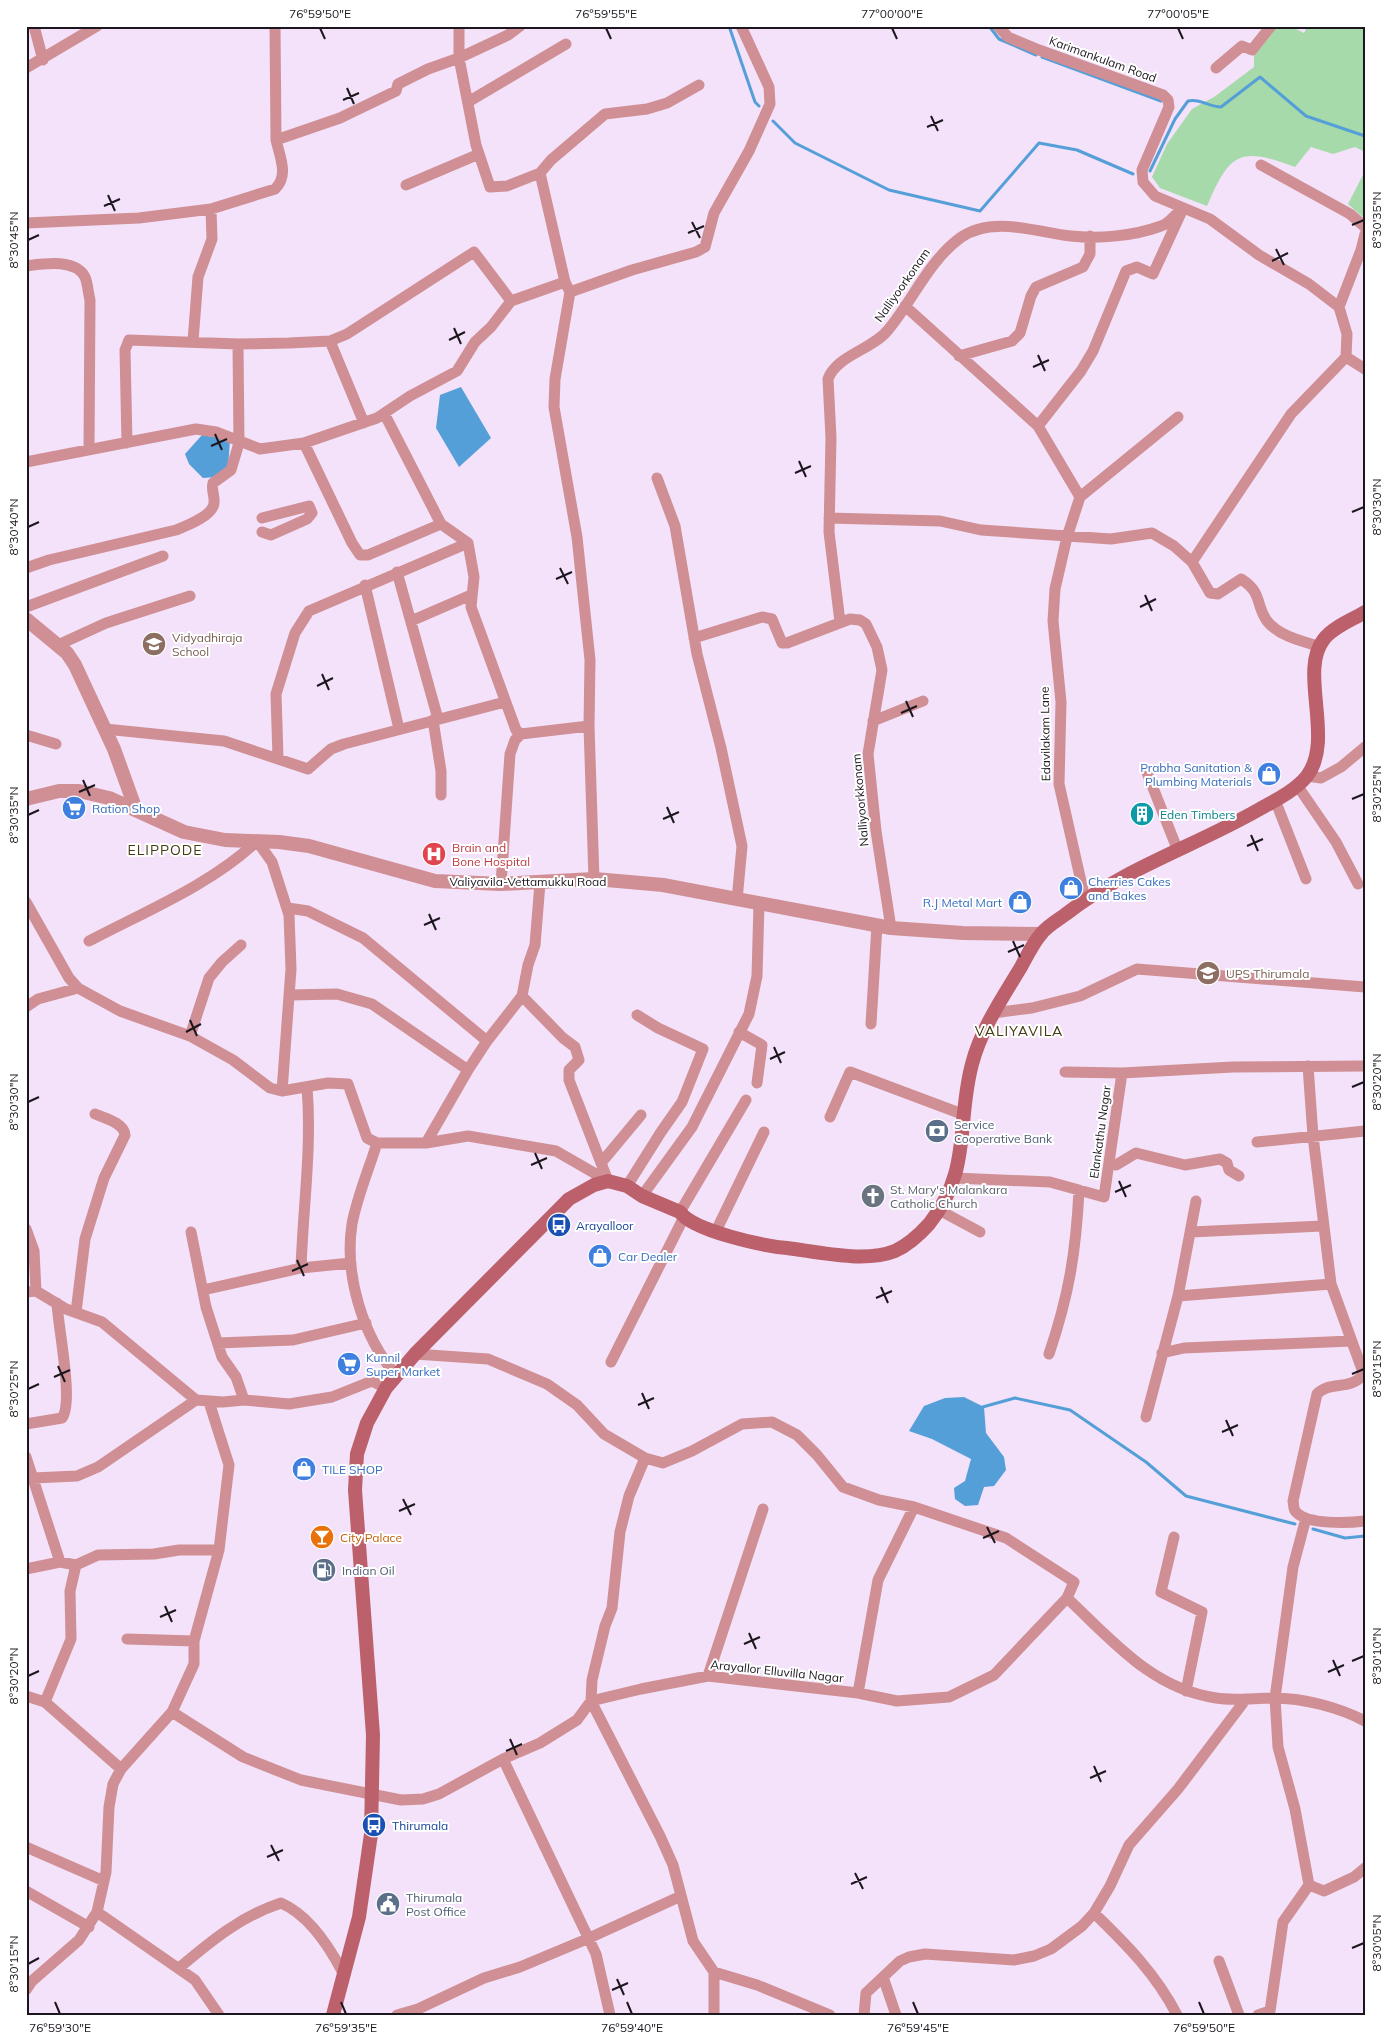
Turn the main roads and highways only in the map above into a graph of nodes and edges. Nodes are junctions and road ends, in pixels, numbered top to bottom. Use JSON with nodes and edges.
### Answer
{"nodes":[{"id":1,"x":1365,"y":612,"type":"edge"},
{"id":2,"x":333,"y":2015,"type":"edge"}],
"edges":[{"from":1,"to":2,"type":"main road"}]}
